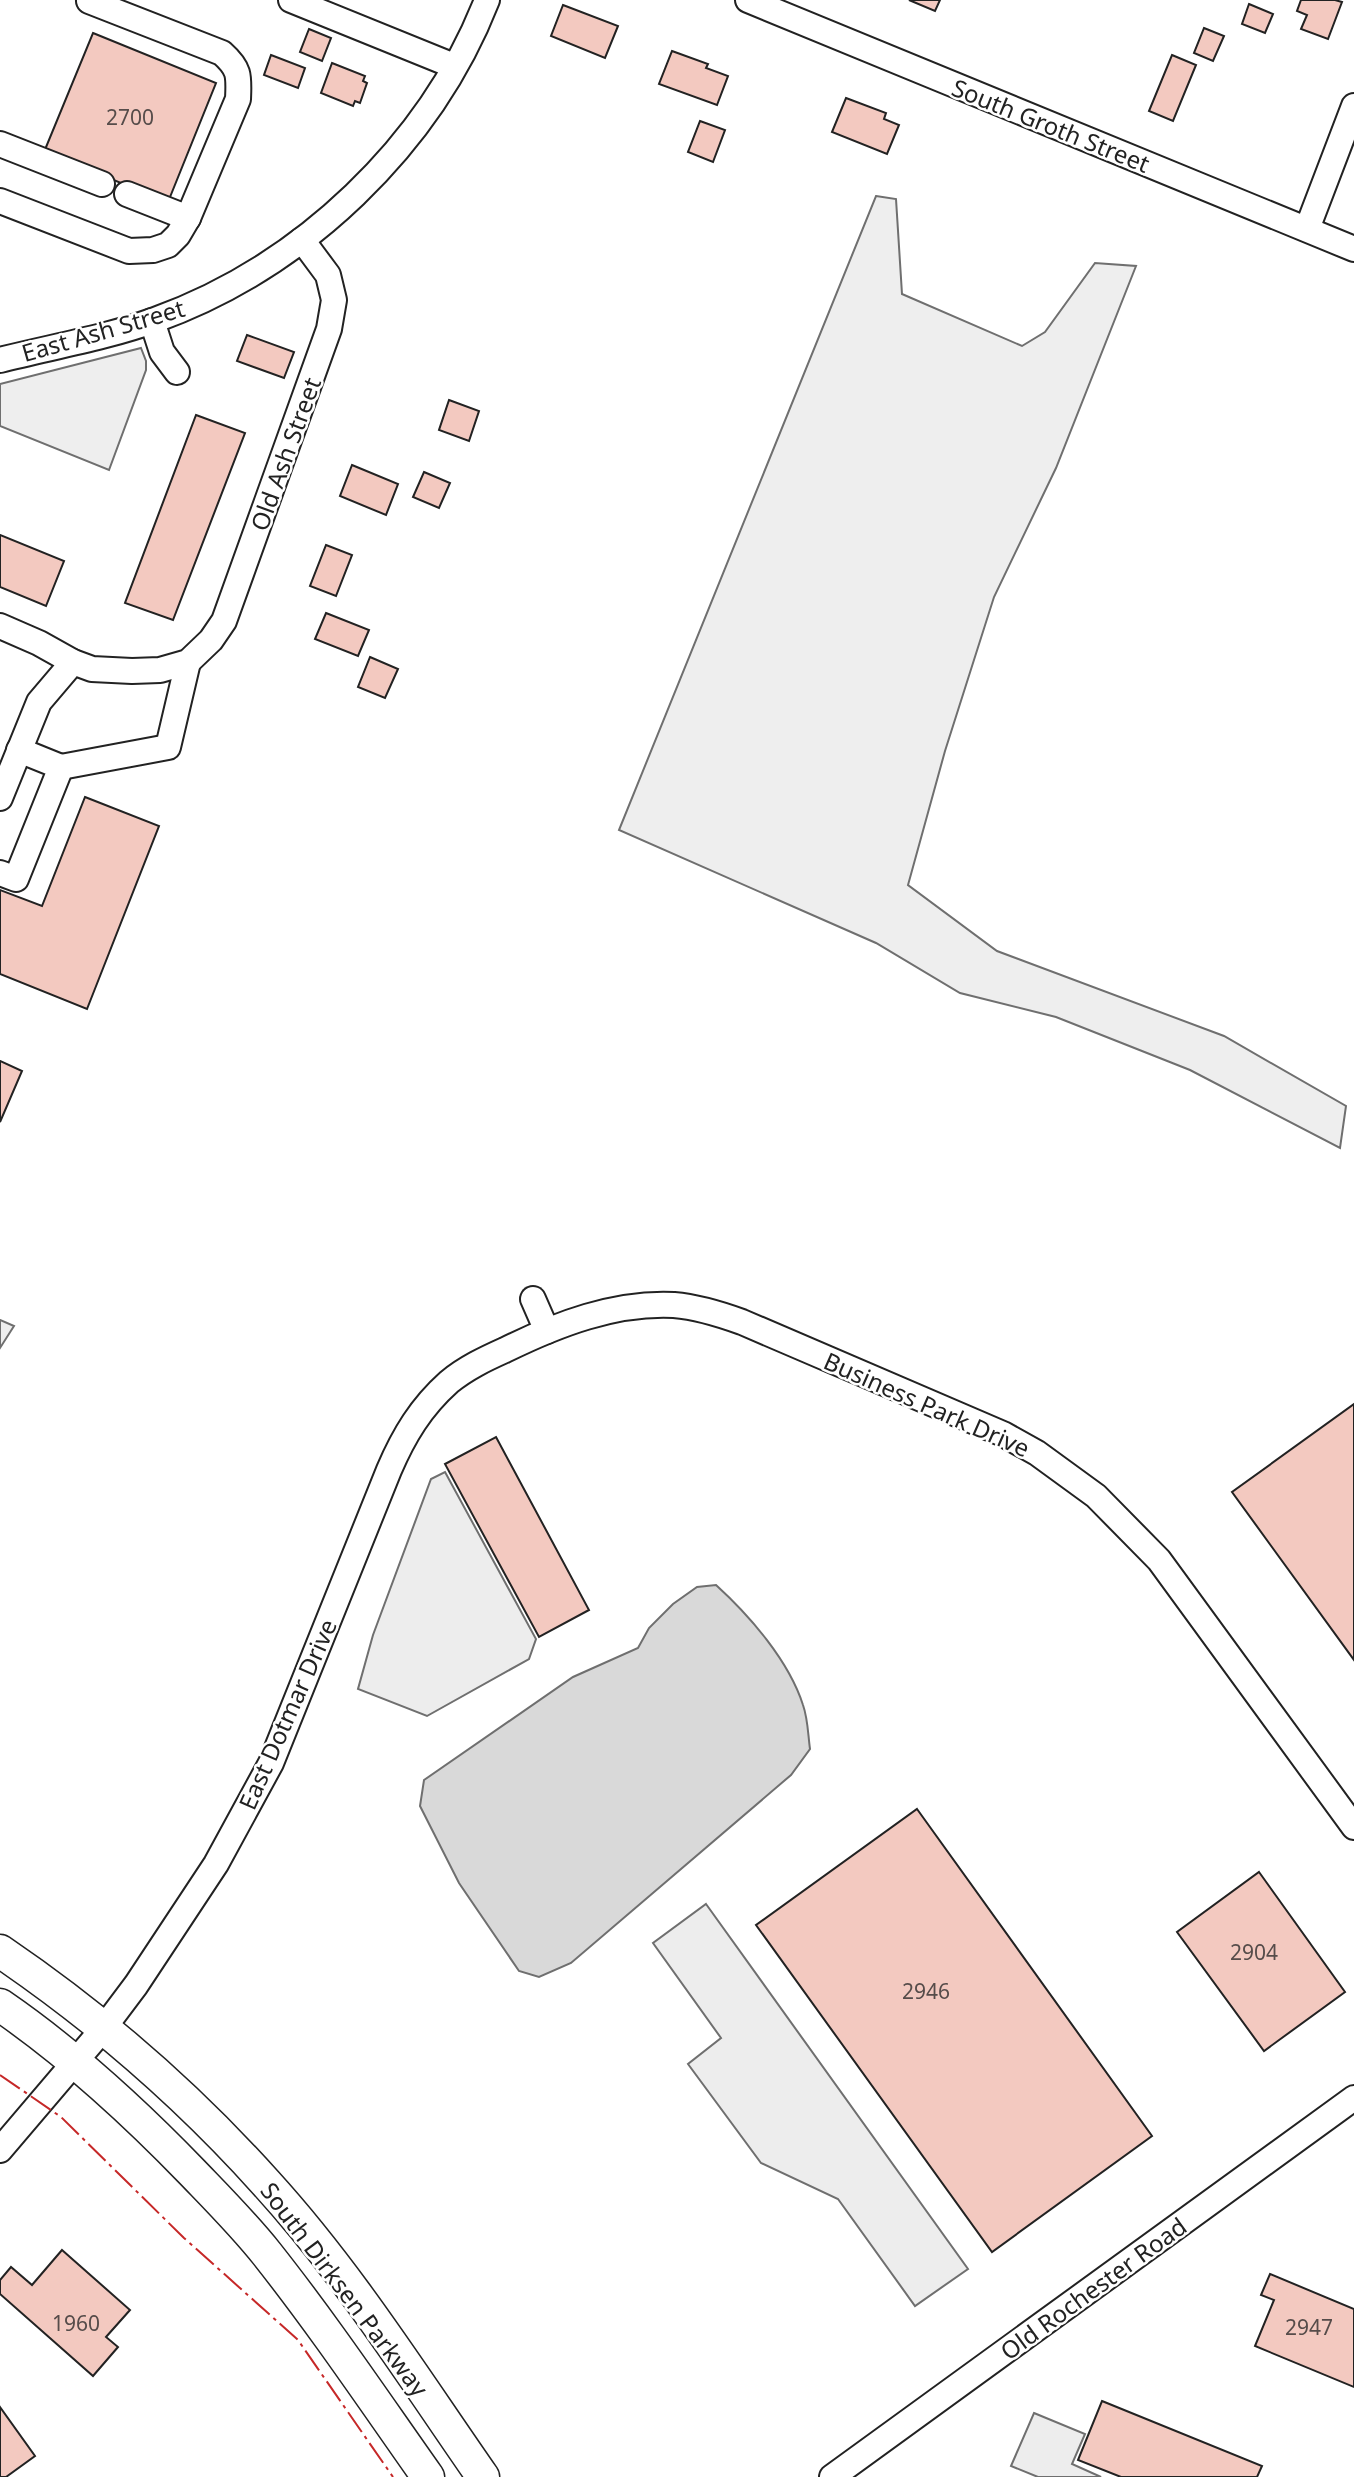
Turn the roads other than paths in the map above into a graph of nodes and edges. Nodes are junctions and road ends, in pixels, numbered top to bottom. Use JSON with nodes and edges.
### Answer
{"nodes":[{"id":1,"x":291,"y":0,"type":"edge"},
{"id":2,"x":487,"y":0,"type":"edge"},
{"id":3,"x":748,"y":0,"type":"edge"},
{"id":4,"x":89,"y":1,"type":"edge"},
{"id":5,"x":454,"y":66,"type":"junction"},
{"id":6,"x":1354,"y":106,"type":"edge"},
{"id":7,"x":0,"y":144,"type":"edge"},
{"id":8,"x":102,"y":184,"type":"dead end"},
{"id":9,"x":127,"y":194,"type":"dead end"},
{"id":10,"x":0,"y":201,"type":"edge"},
{"id":11,"x":188,"y":218,"type":"junction"},
{"id":12,"x":1307,"y":229,"type":"junction"},
{"id":13,"x":302,"y":240,"type":"junction"},
{"id":14,"x":1354,"y":249,"type":"edge"},
{"id":15,"x":152,"y":321,"type":"junction"},
{"id":16,"x":0,"y":360,"type":"edge"},
{"id":17,"x":177,"y":372,"type":"dead end"},
{"id":18,"x":0,"y":626,"type":"edge"},
{"id":19,"x":73,"y":662,"type":"junction"},
{"id":20,"x":188,"y":662,"type":"junction"},
{"id":21,"x":19,"y":750,"type":"junction"},
{"id":22,"x":61,"y":767,"type":"junction"},
{"id":23,"x":0,"y":798,"type":"edge"},
{"id":24,"x":0,"y":873,"type":"edge"},
{"id":25,"x":533,"y":1298,"type":"dead end"},
{"id":26,"x":548,"y":1331,"type":"junction"},
{"id":27,"x":1354,"y":1827,"type":"edge"},
{"id":28,"x":0,"y":1951,"type":"edge"},
{"id":29,"x":0,"y":2005,"type":"edge"},
{"id":30,"x":103,"y":2029,"type":"junction"},
{"id":31,"x":75,"y":2062,"type":"junction"},
{"id":32,"x":1354,"y":2098,"type":"edge"},
{"id":33,"x":0,"y":2150,"type":"edge"},
{"id":34,"x":428,"y":2477,"type":"edge"},
{"id":35,"x":483,"y":2477,"type":"edge"},
{"id":36,"x":832,"y":2477,"type":"edge"}],
"edges":[{"from":1,"to":5,"type":"street"},
{"from":2,"to":5,"type":"street","name":"East Ash Street"},
{"from":3,"to":12,"type":"street","name":"South Groth Street"},
{"from":4,"to":11,"type":"street"},
{"from":5,"to":13,"type":"street","name":"East Ash Street"},
{"from":6,"to":12,"type":"street"},
{"from":7,"to":8,"type":"street"},
{"from":9,"to":11,"type":"street"},
{"from":10,"to":11,"type":"street"},
{"from":12,"to":14,"type":"street","name":"South Groth Street"},
{"from":13,"to":15,"type":"street","name":"East Ash Street"},
{"from":13,"to":20,"type":"street","name":"Old Ash Street"},
{"from":15,"to":16,"type":"street","name":"East Ash Street"},
{"from":15,"to":17,"type":"street"},
{"from":18,"to":19,"type":"street"},
{"from":19,"to":20,"type":"street"},
{"from":19,"to":21,"type":"street"},
{"from":20,"to":22,"type":"street"},
{"from":21,"to":22,"type":"street"},
{"from":21,"to":23,"type":"street"},
{"from":22,"to":24,"type":"street"},
{"from":25,"to":26,"type":"street"},
{"from":26,"to":27,"type":"street","name":"Business Park Drive"},
{"from":26,"to":30,"type":"street","name":"East Dotmar Drive"},
{"from":28,"to":30,"type":"main road","name":"South Dirksen Parkway"},
{"from":29,"to":31,"type":"main road","name":"South Dirksen Parkway"},
{"from":30,"to":31,"type":"street","name":"East Dotmar Drive"},
{"from":30,"to":35,"type":"main road","name":"South Dirksen Parkway"},
{"from":31,"to":33,"type":"street","name":"East Dotmar Drive"},
{"from":31,"to":34,"type":"main road","name":"South Dirksen Parkway"},
{"from":32,"to":36,"type":"street","name":"Old Rochester Road"}]}
